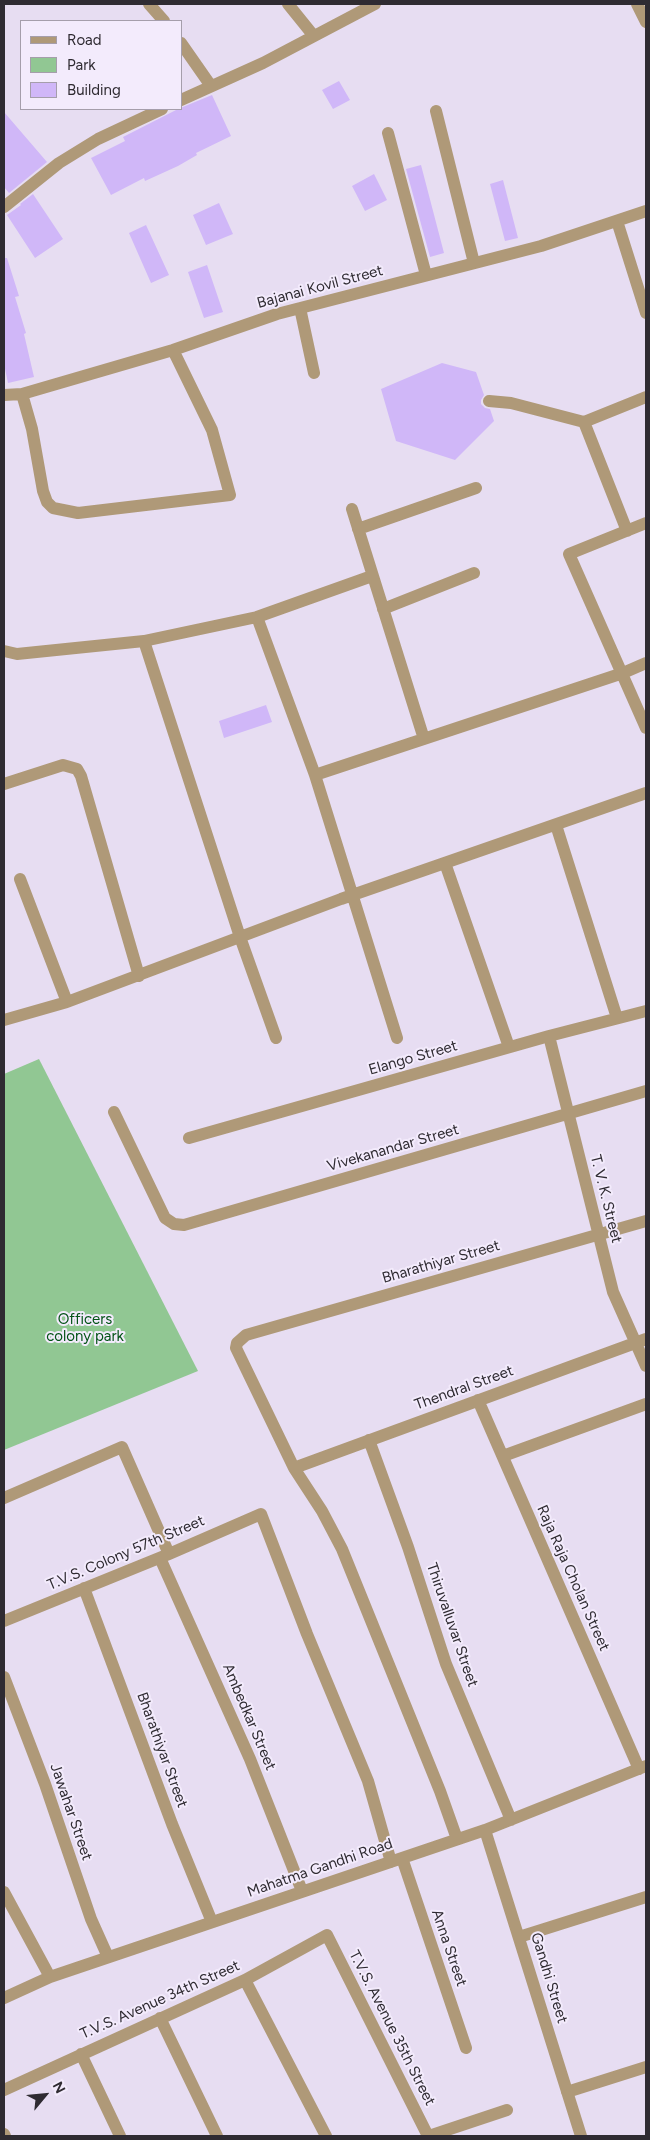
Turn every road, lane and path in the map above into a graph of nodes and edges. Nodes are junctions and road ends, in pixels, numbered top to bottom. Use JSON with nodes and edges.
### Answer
{"nodes":[{"id":1,"x":149,"y":4,"type":"edge"},
{"id":2,"x":288,"y":4,"type":"edge"},
{"id":3,"x":374,"y":4,"type":"edge"},
{"id":4,"x":637,"y":4,"type":"edge"},
{"id":5,"x":163,"y":20,"type":"edge"},
{"id":6,"x":646,"y":22,"type":"edge"},
{"id":7,"x":313,"y":35,"type":"junction"},
{"id":8,"x":182,"y":44,"type":"edge"},
{"id":9,"x":211,"y":86,"type":"junction"},
{"id":10,"x":182,"y":100,"type":"edge"},
{"id":11,"x":160,"y":110,"type":"edge"},
{"id":12,"x":436,"y":111,"type":"dead end"},
{"id":13,"x":388,"y":133,"type":"dead end"},
{"id":14,"x":6,"y":201,"type":"edge"},
{"id":15,"x":646,"y":211,"type":"edge"},
{"id":16,"x":616,"y":221,"type":"junction"},
{"id":17,"x":474,"y":263,"type":"junction"},
{"id":18,"x":426,"y":275,"type":"junction"},
{"id":19,"x":300,"y":308,"type":"junction"},
{"id":20,"x":646,"y":313,"type":"edge"},
{"id":21,"x":173,"y":350,"type":"junction"},
{"id":22,"x":314,"y":374,"type":"dead end"},
{"id":23,"x":22,"y":394,"type":"junction"},
{"id":24,"x":4,"y":395,"type":"edge"},
{"id":25,"x":646,"y":397,"type":"edge"},
{"id":26,"x":489,"y":402,"type":"dead end"},
{"id":27,"x":584,"y":422,"type":"junction"},
{"id":28,"x":476,"y":488,"type":"dead end"},
{"id":29,"x":352,"y":509,"type":"dead end"},
{"id":30,"x":646,"y":523,"type":"edge"},
{"id":31,"x":358,"y":529,"type":"junction"},
{"id":32,"x":627,"y":531,"type":"junction"},
{"id":33,"x":474,"y":572,"type":"dead end"},
{"id":34,"x":372,"y":576,"type":"junction"},
{"id":35,"x":382,"y":610,"type":"junction"},
{"id":36,"x":257,"y":617,"type":"junction"},
{"id":37,"x":144,"y":641,"type":"junction"},
{"id":38,"x":4,"y":651,"type":"edge"},
{"id":39,"x":646,"y":663,"type":"edge"},
{"id":40,"x":623,"y":673,"type":"junction"},
{"id":41,"x":646,"y":728,"type":"edge"},
{"id":42,"x":424,"y":739,"type":"junction"},
{"id":43,"x":315,"y":775,"type":"junction"},
{"id":44,"x":4,"y":784,"type":"edge"},
{"id":45,"x":646,"y":793,"type":"edge"},
{"id":46,"x":556,"y":825,"type":"junction"},
{"id":47,"x":445,"y":863,"type":"junction"},
{"id":48,"x":20,"y":879,"type":"dead end"},
{"id":49,"x":352,"y":895,"type":"junction"},
{"id":50,"x":240,"y":938,"type":"junction"},
{"id":51,"x":139,"y":976,"type":"junction"},
{"id":52,"x":67,"y":1002,"type":"junction"},
{"id":53,"x":646,"y":1011,"type":"edge"},
{"id":54,"x":617,"y":1018,"type":"junction"},
{"id":55,"x":4,"y":1020,"type":"edge"},
{"id":56,"x":549,"y":1036,"type":"junction"},
{"id":57,"x":276,"y":1038,"type":"dead end"},
{"id":58,"x":397,"y":1038,"type":"dead end"},
{"id":59,"x":509,"y":1047,"type":"junction"},
{"id":60,"x":646,"y":1091,"type":"edge"},
{"id":61,"x":114,"y":1112,"type":"dead end"},
{"id":62,"x":568,"y":1114,"type":"junction"},
{"id":63,"x":189,"y":1138,"type":"dead end"},
{"id":64,"x":646,"y":1222,"type":"edge"},
{"id":65,"x":599,"y":1235,"type":"junction"},
{"id":66,"x":641,"y":1341,"type":"edge"},
{"id":67,"x":646,"y":1366,"type":"edge"},
{"id":68,"x":478,"y":1400,"type":"junction"},
{"id":69,"x":646,"y":1404,"type":"edge"},
{"id":70,"x":369,"y":1440,"type":"junction"},
{"id":71,"x":503,"y":1456,"type":"junction"},
{"id":72,"x":294,"y":1468,"type":"junction"},
{"id":73,"x":4,"y":1498,"type":"edge"},
{"id":74,"x":261,"y":1514,"type":"joint"},
{"id":75,"x":164,"y":1556,"type":"junction"},
{"id":76,"x":84,"y":1588,"type":"junction"},
{"id":77,"x":4,"y":1621,"type":"edge"},
{"id":78,"x":4,"y":1677,"type":"edge"},
{"id":79,"x":643,"y":1768,"type":"edge"},
{"id":80,"x":511,"y":1820,"type":"junction"},
{"id":81,"x":485,"y":1830,"type":"junction"},
{"id":82,"x":457,"y":1839,"type":"junction"},
{"id":83,"x":396,"y":1860,"type":"junction"},
{"id":84,"x":4,"y":1892,"type":"edge"},
{"id":85,"x":302,"y":1892,"type":"junction"},
{"id":86,"x":646,"y":1897,"type":"edge"},
{"id":87,"x":212,"y":1922,"type":"junction"},
{"id":88,"x":327,"y":1935,"type":"joint"},
{"id":89,"x":519,"y":1937,"type":"junction"},
{"id":90,"x":108,"y":1957,"type":"junction"},
{"id":91,"x":50,"y":1977,"type":"junction"},
{"id":92,"x":245,"y":1980,"type":"junction"},
{"id":93,"x":4,"y":1998,"type":"edge"},
{"id":94,"x":160,"y":2018,"type":"junction"},
{"id":95,"x":466,"y":2048,"type":"dead end"},
{"id":96,"x":81,"y":2054,"type":"junction"},
{"id":97,"x":646,"y":2067,"type":"edge"},
{"id":98,"x":4,"y":2090,"type":"edge"},
{"id":99,"x":567,"y":2092,"type":"junction"},
{"id":100,"x":507,"y":2110,"type":"dead end"},
{"id":101,"x":120,"y":2136,"type":"edge"},
{"id":102,"x":216,"y":2136,"type":"edge"},
{"id":103,"x":326,"y":2136,"type":"edge"},
{"id":104,"x":429,"y":2136,"type":"edge"},
{"id":105,"x":581,"y":2136,"type":"edge"}],
"edges":[{"from":1,"to":5,"type":"street"},
{"from":2,"to":7,"type":"street"},
{"from":3,"to":7,"type":"street"},
{"from":4,"to":6,"type":"street"},
{"from":7,"to":9,"type":"street"},
{"from":8,"to":9,"type":"street"},
{"from":9,"to":10,"type":"street"},
{"from":11,"to":14,"type":"street"},
{"from":12,"to":17,"type":"street"},
{"from":13,"to":18,"type":"street"},
{"from":15,"to":16,"type":"street","name":"Bajanai Kovil Street"},
{"from":16,"to":17,"type":"street","name":"Bajanai Kovil Street"},
{"from":16,"to":20,"type":"street"},
{"from":17,"to":18,"type":"street","name":"Bajanai Kovil Street"},
{"from":18,"to":19,"type":"street","name":"Bajanai Kovil Street"},
{"from":19,"to":21,"type":"street","name":"Bajanai Kovil Street"},
{"from":19,"to":22,"type":"street"},
{"from":21,"to":23,"type":"street","name":"Bajanai Kovil Street"},
{"from":21,"to":23,"type":"street"},
{"from":23,"to":24,"type":"street","name":"Bajanai Kovil Street"},
{"from":25,"to":27,"type":"street"},
{"from":26,"to":27,"type":"street"},
{"from":27,"to":32,"type":"street"},
{"from":28,"to":31,"type":"street"},
{"from":29,"to":31,"type":"street"},
{"from":30,"to":32,"type":"street"},
{"from":31,"to":34,"type":"street"},
{"from":32,"to":40,"type":"street"},
{"from":33,"to":35,"type":"street"},
{"from":34,"to":35,"type":"street"},
{"from":34,"to":36,"type":"street"},
{"from":35,"to":42,"type":"street"},
{"from":36,"to":37,"type":"street"},
{"from":36,"to":43,"type":"street"},
{"from":37,"to":38,"type":"street"},
{"from":37,"to":50,"type":"street"},
{"from":39,"to":40,"type":"street"},
{"from":40,"to":41,"type":"street"},
{"from":40,"to":42,"type":"street"},
{"from":42,"to":43,"type":"street"},
{"from":43,"to":49,"type":"street"},
{"from":44,"to":51,"type":"street"},
{"from":45,"to":46,"type":"street"},
{"from":46,"to":47,"type":"street"},
{"from":46,"to":54,"type":"street"},
{"from":47,"to":49,"type":"street"},
{"from":47,"to":59,"type":"street"},
{"from":48,"to":52,"type":"street"},
{"from":49,"to":50,"type":"street"},
{"from":49,"to":58,"type":"street"},
{"from":50,"to":51,"type":"street"},
{"from":50,"to":57,"type":"street"},
{"from":51,"to":52,"type":"street"},
{"from":52,"to":55,"type":"street"},
{"from":53,"to":54,"type":"street","name":"Elango Street"},
{"from":54,"to":56,"type":"street","name":"Elango Street"},
{"from":56,"to":59,"type":"street","name":"Elango Street"},
{"from":56,"to":62,"type":"street","name":"T. V. K. Street"},
{"from":59,"to":63,"type":"street","name":"Elango Street"},
{"from":60,"to":62,"type":"street","name":"Vivekanandar Street"},
{"from":61,"to":62,"type":"street","name":"Vivekanandar Street"},
{"from":62,"to":65,"type":"street","name":"T. V. K. Street"},
{"from":64,"to":65,"type":"street","name":"Bharathiyar Street"},
{"from":65,"to":66,"type":"street","name":"T. V. K. Street"},
{"from":65,"to":72,"type":"street","name":"Bharathiyar Street"},
{"from":66,"to":67,"type":"street","name":"T. V. K. Street"},
{"from":66,"to":68,"type":"street","name":"Thendral Street"},
{"from":68,"to":70,"type":"street","name":"Thendral Street"},
{"from":68,"to":71,"type":"street","name":"Raja Raja Cholan Street"},
{"from":69,"to":71,"type":"street"},
{"from":70,"to":72,"type":"street","name":"Thendral Street"},
{"from":70,"to":80,"type":"street","name":"Thiruvalluvar Street"},
{"from":71,"to":79,"type":"street","name":"Raja Raja Cholan Street"},
{"from":72,"to":82,"type":"street"},
{"from":73,"to":75,"type":"street","name":"Ambedkar Street"},
{"from":74,"to":75,"type":"street","name":"T.V.S. Colony 57th Street"},
{"from":74,"to":83,"type":"street","name":"Anna Street"},
{"from":75,"to":76,"type":"street","name":"T.V.S. Colony 57th Street"},
{"from":75,"to":85,"type":"street","name":"Ambedkar Street"},
{"from":76,"to":77,"type":"street","name":"T.V.S. Colony 57th Street"},
{"from":76,"to":87,"type":"street","name":"Bharathiyar Street"},
{"from":78,"to":90,"type":"street","name":"Jawahar Street"},
{"from":79,"to":80,"type":"street","name":"Mahatma Gandhi Road"},
{"from":80,"to":81,"type":"street","name":"Mahatma Gandhi Road"},
{"from":81,"to":82,"type":"street","name":"Mahatma Gandhi Road"},
{"from":81,"to":89,"type":"street","name":"Gandhi Street"},
{"from":82,"to":83,"type":"street","name":"Mahatma Gandhi Road"},
{"from":83,"to":85,"type":"street","name":"Mahatma Gandhi Road"},
{"from":83,"to":95,"type":"street","name":"Anna Street"},
{"from":84,"to":91,"type":"street"},
{"from":85,"to":87,"type":"street","name":"Mahatma Gandhi Road"},
{"from":86,"to":89,"type":"street"},
{"from":87,"to":90,"type":"street","name":"Mahatma Gandhi Road"},
{"from":88,"to":92,"type":"street","name":"T.V.S. Avenue 34th Street"},
{"from":88,"to":104,"type":"street","name":"T.V.S. Avenue 35th Street"},
{"from":89,"to":99,"type":"street","name":"Gandhi Street"},
{"from":90,"to":91,"type":"street","name":"Mahatma Gandhi Road"},
{"from":91,"to":93,"type":"street","name":"Mahatma Gandhi Road"},
{"from":92,"to":94,"type":"street","name":"T.V.S. Avenue 34th Street"},
{"from":92,"to":103,"type":"street"},
{"from":94,"to":96,"type":"street","name":"T.V.S. Avenue 34th Street"},
{"from":94,"to":102,"type":"street"},
{"from":96,"to":98,"type":"street","name":"T.V.S. Avenue 34th Street"},
{"from":96,"to":101,"type":"street"},
{"from":97,"to":99,"type":"street"},
{"from":99,"to":105,"type":"street","name":"Gandhi Street"},
{"from":100,"to":104,"type":"street"}]}
